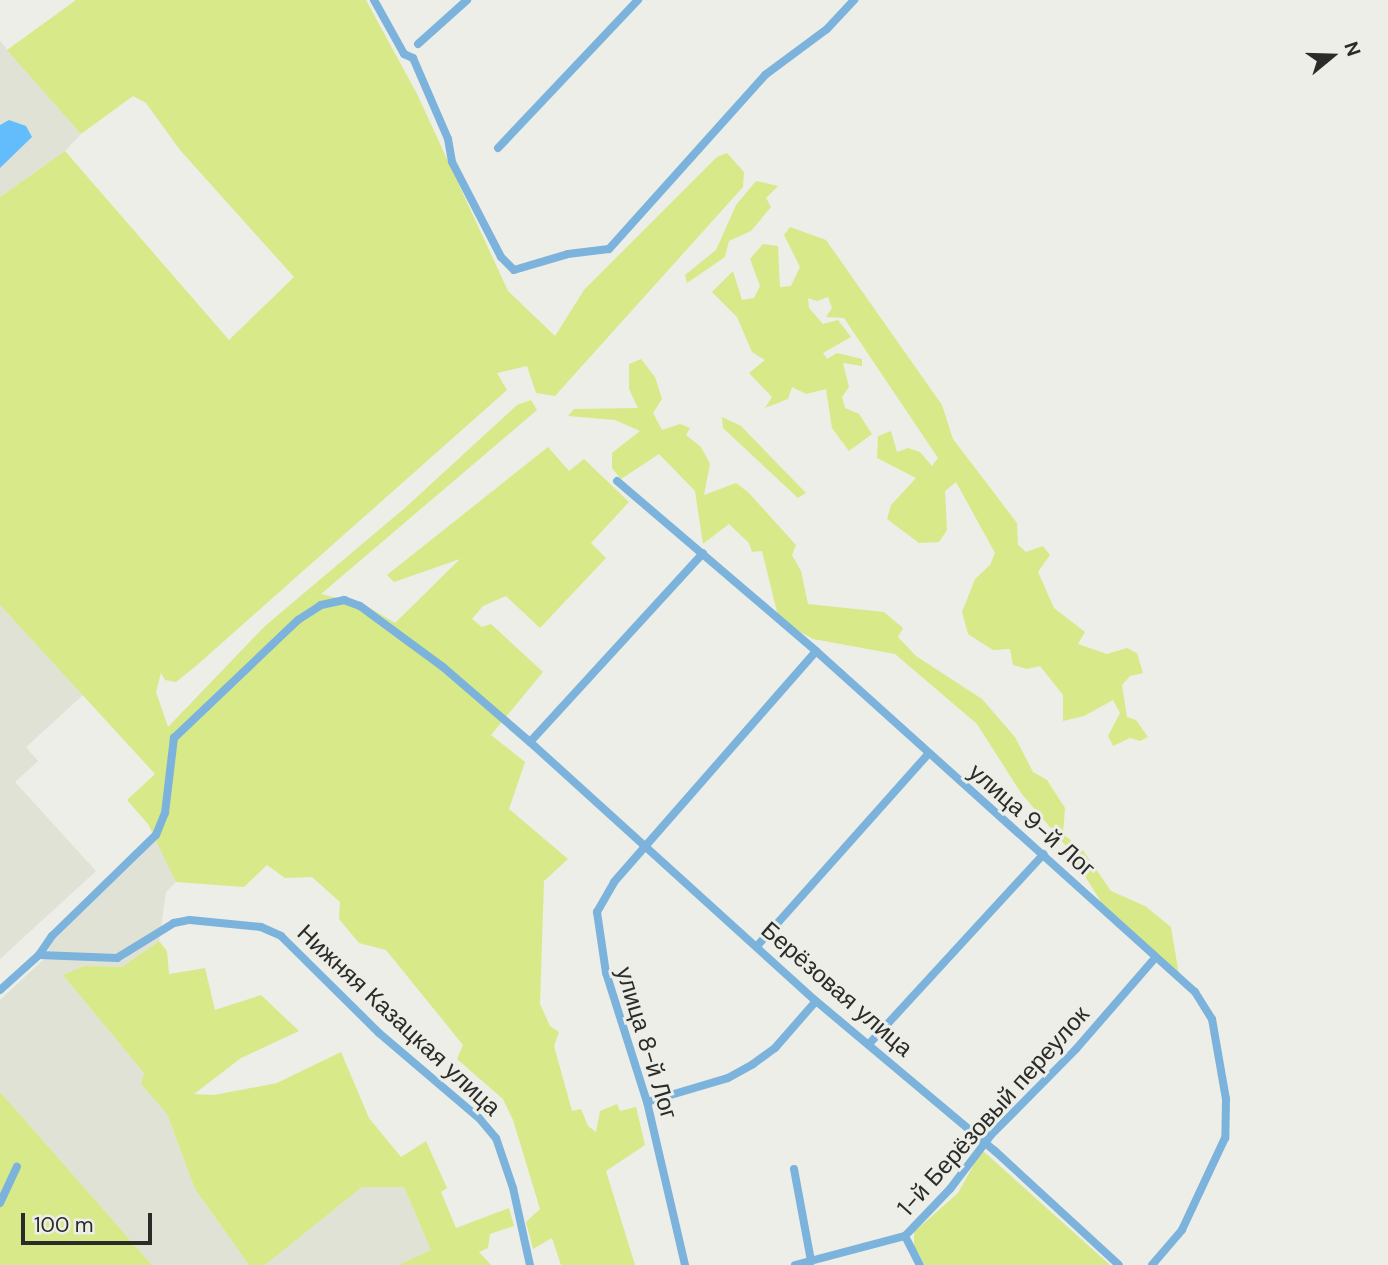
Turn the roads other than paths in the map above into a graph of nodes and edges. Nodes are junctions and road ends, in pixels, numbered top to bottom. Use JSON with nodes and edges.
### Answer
{"nodes":[{"id":1,"x":374,"y":0,"type":"edge"},
{"id":2,"x":467,"y":0,"type":"edge"},
{"id":3,"x":638,"y":0,"type":"edge"},
{"id":4,"x":854,"y":0,"type":"edge"},
{"id":5,"x":418,"y":44,"type":"dead end"},
{"id":6,"x":498,"y":148,"type":"dead end"},
{"id":7,"x":617,"y":481,"type":"dead end"},
{"id":8,"x":703,"y":553,"type":"junction"},
{"id":9,"x":816,"y":651,"type":"junction"},
{"id":10,"x":530,"y":742,"type":"junction"},
{"id":11,"x":928,"y":754,"type":"junction"},
{"id":12,"x":645,"y":846,"type":"junction"},
{"id":13,"x":1044,"y":854,"type":"junction"},
{"id":14,"x":758,"y":946,"type":"junction"},
{"id":15,"x":38,"y":955,"type":"junction"},
{"id":16,"x":1155,"y":958,"type":"junction"},
{"id":17,"x":0,"y":990,"type":"edge"},
{"id":18,"x":816,"y":1001,"type":"junction"},
{"id":19,"x":869,"y":1044,"type":"junction"},
{"id":20,"x":647,"y":1102,"type":"junction"},
{"id":21,"x":985,"y":1142,"type":"junction"},
{"id":22,"x":17,"y":1167,"type":"dead end"},
{"id":23,"x":794,"y":1169,"type":"dead end"},
{"id":24,"x":0,"y":1203,"type":"edge"},
{"id":25,"x":905,"y":1236,"type":"junction"},
{"id":26,"x":811,"y":1261,"type":"junction"},
{"id":27,"x":530,"y":1265,"type":"edge"},
{"id":28,"x":685,"y":1265,"type":"edge"},
{"id":29,"x":795,"y":1265,"type":"edge"},
{"id":30,"x":920,"y":1265,"type":"edge"},
{"id":31,"x":1119,"y":1265,"type":"edge"},
{"id":32,"x":1152,"y":1265,"type":"edge"}],
"edges":[{"from":1,"to":4,"type":"street"},
{"from":2,"to":5,"type":"street"},
{"from":3,"to":6,"type":"street"},
{"from":7,"to":8,"type":"street","name":"улица 9-й Лог"},
{"from":8,"to":9,"type":"street","name":"улица 9-й Лог"},
{"from":8,"to":10,"type":"street"},
{"from":9,"to":11,"type":"street","name":"улица 9-й Лог"},
{"from":9,"to":12,"type":"street","name":"улица 8-й Лог"},
{"from":10,"to":12,"type":"street","name":"Берёзовая улица"},
{"from":10,"to":15,"type":"street","name":"Берёзовая улица"},
{"from":11,"to":13,"type":"street","name":"улица 9-й Лог"},
{"from":11,"to":14,"type":"street"},
{"from":12,"to":14,"type":"street","name":"Берёзовая улица"},
{"from":12,"to":20,"type":"street","name":"улица 8-й Лог"},
{"from":13,"to":16,"type":"street","name":"улица 9-й Лог"},
{"from":13,"to":19,"type":"street"},
{"from":14,"to":18,"type":"street","name":"Берёзовая улица"},
{"from":15,"to":17,"type":"street"},
{"from":15,"to":27,"type":"street","name":"Нижняя Казацкая улица"},
{"from":16,"to":21,"type":"street","name":"1-й Берёзовый переулок"},
{"from":16,"to":32,"type":"street","name":"улица 9-й Лог"},
{"from":18,"to":19,"type":"street","name":"Берёзовая улица"},
{"from":18,"to":20,"type":"street"},
{"from":19,"to":21,"type":"street","name":"Берёзовая улица"},
{"from":20,"to":28,"type":"street","name":"улица 8-й Лог"},
{"from":21,"to":25,"type":"street","name":"1-й Берёзовый переулок"},
{"from":21,"to":31,"type":"street","name":"Берёзовая улица"},
{"from":22,"to":24,"type":"street"},
{"from":23,"to":26,"type":"street"},
{"from":25,"to":26,"type":"street","name":"1-й Берёзовый переулок"},
{"from":25,"to":30,"type":"street"},
{"from":26,"to":29,"type":"street","name":"1-й Берёзовый переулок"}]}
